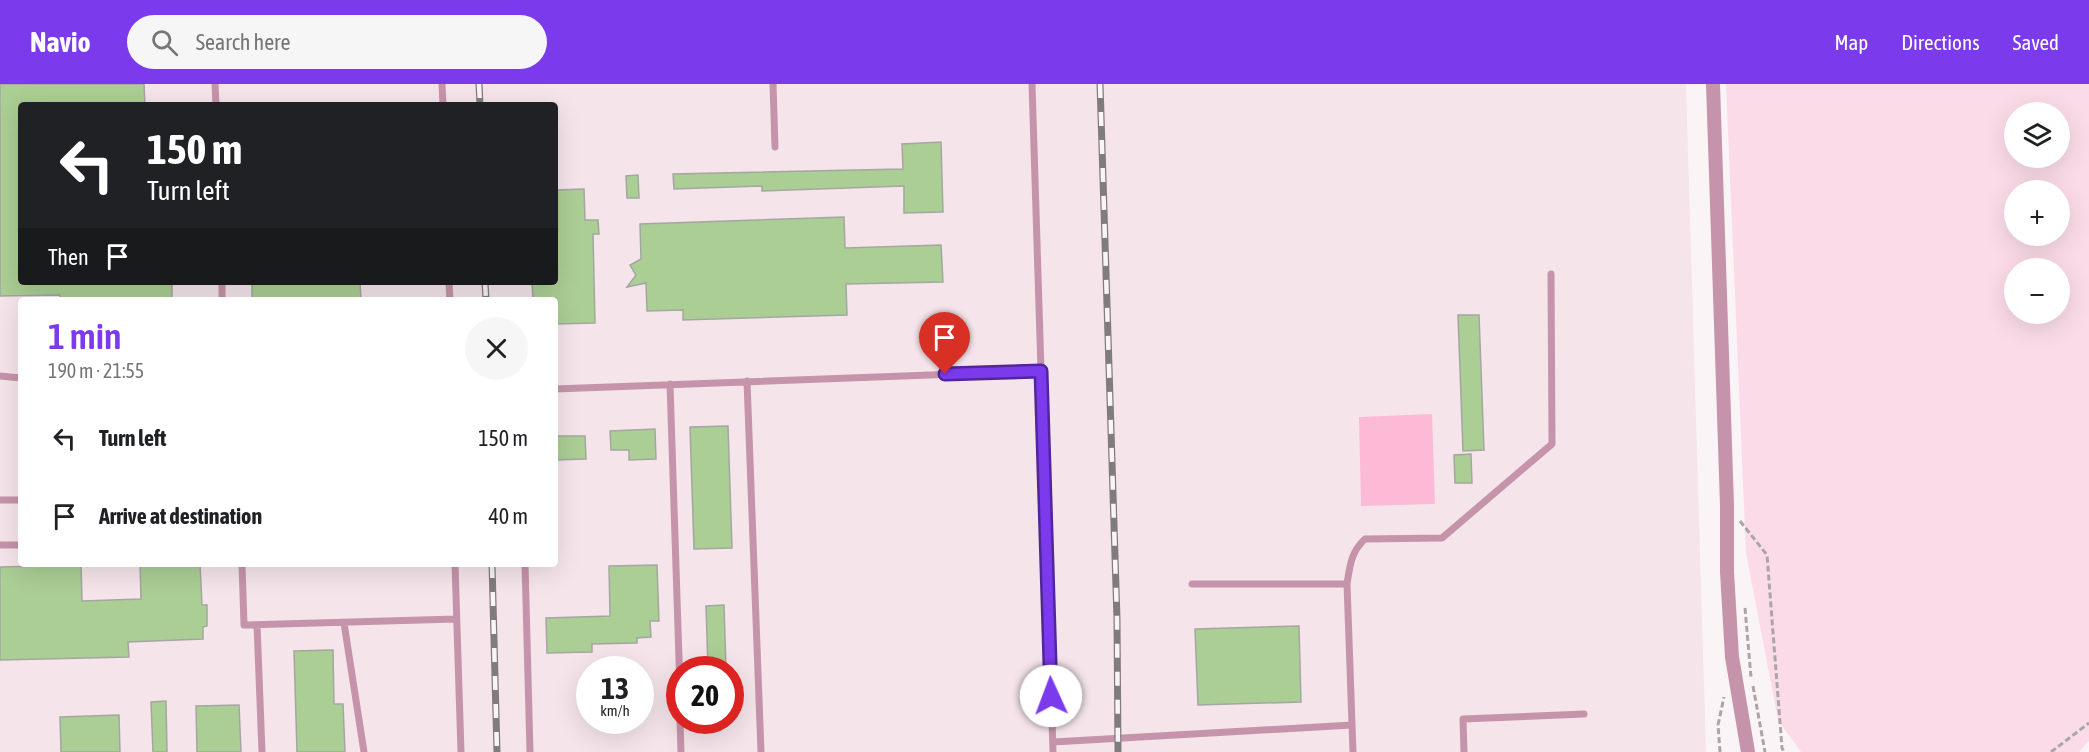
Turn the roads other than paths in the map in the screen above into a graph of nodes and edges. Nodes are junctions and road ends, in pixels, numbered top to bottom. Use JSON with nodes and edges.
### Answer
{"nodes":[{"id":1,"x":216,"y":84,"type":"edge"},
{"id":2,"x":442,"y":84,"type":"edge"},
{"id":3,"x":773,"y":84,"type":"edge"},
{"id":4,"x":1032,"y":84,"type":"edge"},
{"id":5,"x":1713,"y":84,"type":"edge"},
{"id":6,"x":216,"y":102,"type":"edge"},
{"id":7,"x":443,"y":102,"type":"edge"},
{"id":8,"x":775,"y":147,"type":"dead end"},
{"id":9,"x":1551,"y":274,"type":"dead end"},
{"id":10,"x":1041,"y":371,"type":"junction"},
{"id":11,"x":0,"y":376,"type":"edge"},
{"id":12,"x":18,"y":378,"type":"edge"},
{"id":13,"x":747,"y":381,"type":"junction"},
{"id":14,"x":670,"y":384,"type":"junction"},
{"id":15,"x":558,"y":389,"type":"edge"},
{"id":16,"x":0,"y":500,"type":"edge"},
{"id":17,"x":18,"y":500,"type":"edge"},
{"id":18,"x":18,"y":544,"type":"edge"},
{"id":19,"x":0,"y":545,"type":"edge"},
{"id":20,"x":242,"y":567,"type":"edge"},
{"id":21,"x":455,"y":567,"type":"edge"},
{"id":22,"x":525,"y":567,"type":"edge"},
{"id":23,"x":1192,"y":584,"type":"dead end"},
{"id":24,"x":1347,"y":584,"type":"junction"},
{"id":25,"x":456,"y":619,"type":"junction"},
{"id":26,"x":344,"y":623,"type":"junction"},
{"id":27,"x":257,"y":625,"type":"junction"},
{"id":28,"x":679,"y":656,"type":"edge"},
{"id":29,"x":1584,"y":714,"type":"dead end"},
{"id":30,"x":1352,"y":725,"type":"junction"},
{"id":31,"x":680,"y":734,"type":"edge"},
{"id":32,"x":1053,"y":742,"type":"junction"},
{"id":33,"x":262,"y":752,"type":"edge"},
{"id":34,"x":364,"y":752,"type":"edge"},
{"id":35,"x":461,"y":752,"type":"edge"},
{"id":36,"x":530,"y":752,"type":"edge"},
{"id":37,"x":681,"y":752,"type":"edge"},
{"id":38,"x":761,"y":752,"type":"edge"},
{"id":39,"x":1053,"y":752,"type":"edge"},
{"id":40,"x":1353,"y":752,"type":"edge"},
{"id":41,"x":1464,"y":752,"type":"edge"},
{"id":42,"x":1748,"y":752,"type":"edge"}],
"edges":[{"from":1,"to":6,"type":"lane"},
{"from":2,"to":7,"type":"lane"},
{"from":3,"to":8,"type":"lane"},
{"from":4,"to":10,"type":"lane"},
{"from":5,"to":42,"type":"street"},
{"from":9,"to":24,"type":"lane"},
{"from":10,"to":13,"type":"lane"},
{"from":10,"to":32,"type":"lane"},
{"from":11,"to":12,"type":"lane"},
{"from":13,"to":14,"type":"lane"},
{"from":13,"to":38,"type":"lane"},
{"from":14,"to":15,"type":"lane"},
{"from":14,"to":28,"type":"lane"},
{"from":16,"to":17,"type":"lane"},
{"from":18,"to":19,"type":"lane"},
{"from":20,"to":27,"type":"lane"},
{"from":21,"to":25,"type":"lane"},
{"from":22,"to":36,"type":"lane"},
{"from":23,"to":24,"type":"lane"},
{"from":24,"to":30,"type":"lane"},
{"from":25,"to":26,"type":"lane"},
{"from":25,"to":35,"type":"lane"},
{"from":26,"to":27,"type":"lane"},
{"from":26,"to":34,"type":"lane"},
{"from":27,"to":33,"type":"lane"},
{"from":29,"to":41,"type":"lane"},
{"from":30,"to":32,"type":"lane"},
{"from":30,"to":40,"type":"lane"},
{"from":31,"to":37,"type":"lane"},
{"from":32,"to":39,"type":"lane"}]}
